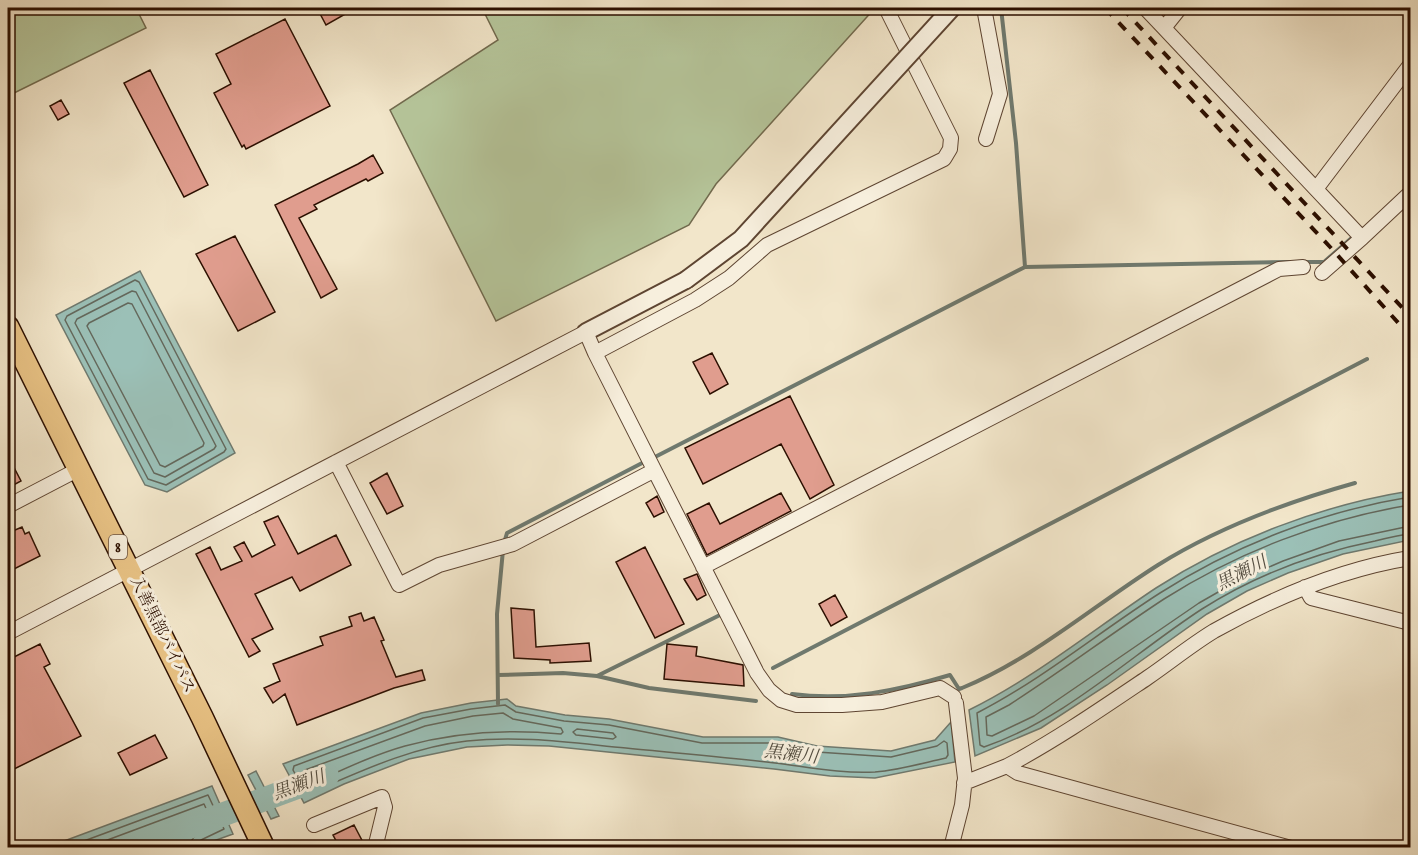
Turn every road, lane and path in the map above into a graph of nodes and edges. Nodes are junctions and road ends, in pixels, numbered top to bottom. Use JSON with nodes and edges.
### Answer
{"nodes":[{"id":1,"x":886,"y":8,"type":"edge"},
{"id":2,"x":952,"y":8,"type":"edge"},
{"id":3,"x":984,"y":8,"type":"edge"},
{"id":4,"x":1145,"y":8,"type":"edge"},
{"id":5,"x":1180,"y":8,"type":"edge"},
{"id":6,"x":1164,"y":28,"type":"junction"},
{"id":7,"x":1410,"y":65,"type":"edge"},
{"id":8,"x":986,"y":139,"type":"dead end"},
{"id":9,"x":1316,"y":189,"type":"junction"},
{"id":10,"x":1410,"y":193,"type":"edge"},
{"id":11,"x":1362,"y":238,"type":"junction"},
{"id":12,"x":1304,"y":267,"type":"dead end"},
{"id":13,"x":1322,"y":273,"type":"dead end"},
{"id":14,"x":8,"y":327,"type":"edge"},
{"id":15,"x":586,"y":332,"type":"junction"},
{"id":16,"x":595,"y":353,"type":"junction"},
{"id":17,"x":336,"y":462,"type":"junction"},
{"id":18,"x":79,"y":469,"type":"junction"},
{"id":19,"x":653,"y":471,"type":"junction"},
{"id":20,"x":8,"y":506,"type":"edge"},
{"id":21,"x":1410,"y":558,"type":"edge"},
{"id":22,"x":703,"y":567,"type":"junction"},
{"id":23,"x":129,"y":569,"type":"junction"},
{"id":24,"x":1305,"y":587,"type":"junction"},
{"id":25,"x":1410,"y":623,"type":"edge"},
{"id":26,"x":8,"y":633,"type":"edge"},
{"id":27,"x":1007,"y":766,"type":"junction"},
{"id":28,"x":964,"y":780,"type":"junction"},
{"id":29,"x":314,"y":825,"type":"dead end"},
{"id":30,"x":261,"y":842,"type":"edge"},
{"id":31,"x":375,"y":848,"type":"edge"},
{"id":32,"x":951,"y":848,"type":"edge"},
{"id":33,"x":1291,"y":848,"type":"edge"}],
"edges":[{"from":1,"to":16,"type":"street"},
{"from":2,"to":15,"type":"street","bridge":true},
{"from":3,"to":8,"type":"street"},
{"from":4,"to":6,"type":"street"},
{"from":5,"to":6,"type":"street"},
{"from":6,"to":9,"type":"street"},
{"from":7,"to":9,"type":"street"},
{"from":9,"to":11,"type":"street"},
{"from":10,"to":11,"type":"street"},
{"from":11,"to":13,"type":"street"},
{"from":12,"to":22,"type":"street"},
{"from":14,"to":18,"type":"highway","name":"入善黒部バイパス","number":"8"},
{"from":15,"to":16,"type":"street"},
{"from":15,"to":17,"type":"street"},
{"from":16,"to":19,"type":"street"},
{"from":17,"to":19,"type":"street"},
{"from":17,"to":23,"type":"street"},
{"from":18,"to":20,"type":"street"},
{"from":18,"to":23,"type":"highway","name":"入善黒部バイパス","number":"8"},
{"from":19,"to":22,"type":"street"},
{"from":21,"to":24,"type":"street"},
{"from":22,"to":28,"type":"street"},
{"from":23,"to":26,"type":"street"},
{"from":23,"to":30,"type":"highway","name":"入善黒部バイパス","number":"8"},
{"from":24,"to":25,"type":"street"},
{"from":24,"to":27,"type":"street"},
{"from":27,"to":28,"type":"street"},
{"from":27,"to":33,"type":"street"},
{"from":28,"to":32,"type":"street"},
{"from":29,"to":31,"type":"street"}]}
